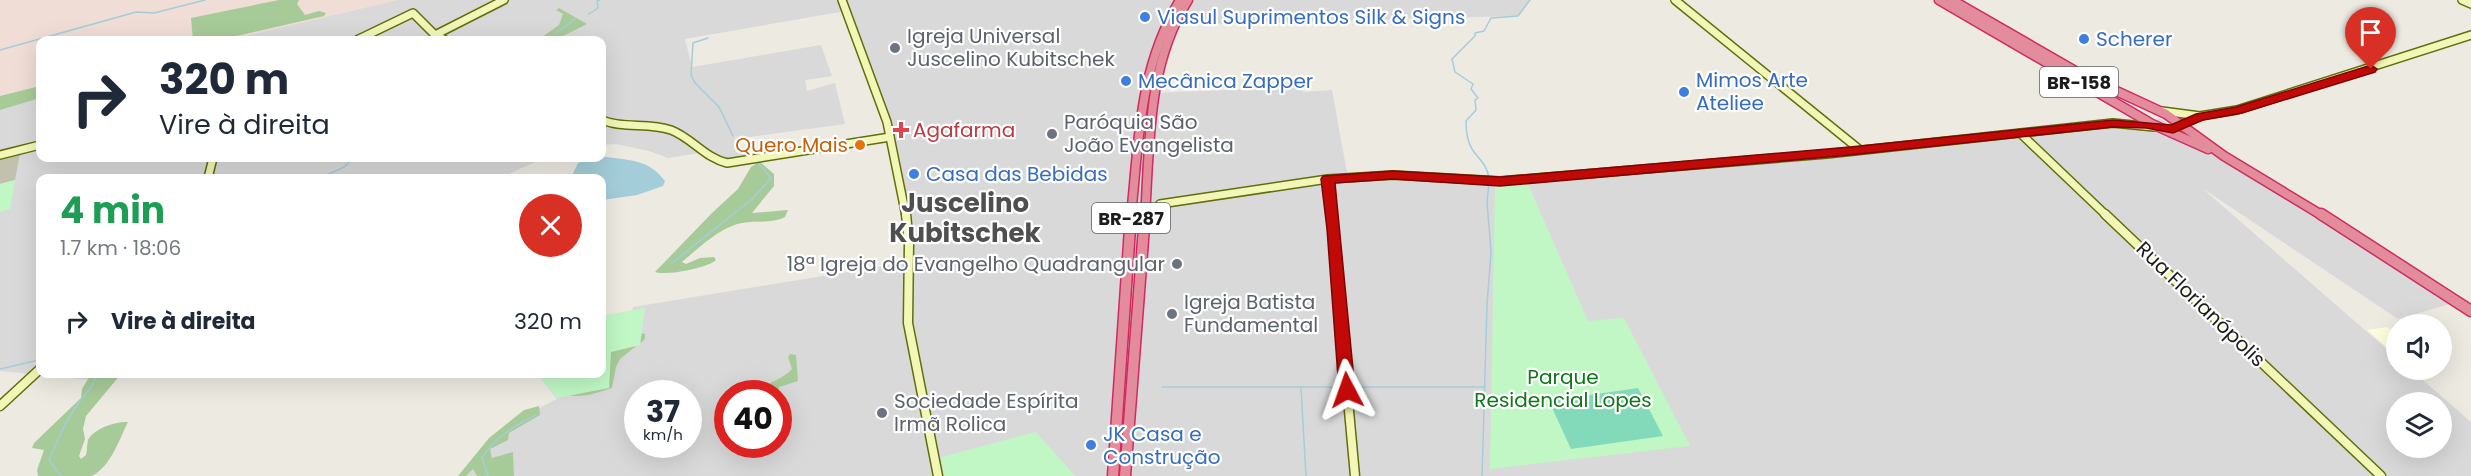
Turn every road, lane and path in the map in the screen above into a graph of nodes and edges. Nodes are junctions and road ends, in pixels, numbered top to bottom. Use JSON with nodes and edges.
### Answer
{"nodes":[{"id":1,"x":504,"y":0,"type":"edge"},
{"id":2,"x":842,"y":0,"type":"edge"},
{"id":3,"x":1180,"y":0,"type":"edge"},
{"id":4,"x":1188,"y":0,"type":"edge"},
{"id":5,"x":1675,"y":0,"type":"edge"},
{"id":6,"x":1939,"y":0,"type":"edge"},
{"id":7,"x":1952,"y":0,"type":"edge"},
{"id":8,"x":2464,"y":0,"type":"edge"},
{"id":9,"x":2471,"y":2,"type":"edge"},
{"id":10,"x":435,"y":35,"type":"joint"},
{"id":11,"x":2471,"y":35,"type":"edge"},
{"id":12,"x":366,"y":36,"type":"edge"},
{"id":13,"x":2157,"y":110,"type":"junction"},
{"id":14,"x":2138,"y":116,"type":"junction"},
{"id":15,"x":2200,"y":116,"type":"junction"},
{"id":16,"x":606,"y":122,"type":"edge"},
{"id":17,"x":2113,"y":123,"type":"junction"},
{"id":18,"x":2182,"y":125,"type":"junction"},
{"id":19,"x":2161,"y":129,"type":"junction"},
{"id":20,"x":2020,"y":133,"type":"junction"},
{"id":21,"x":890,"y":137,"type":"junction"},
{"id":22,"x":36,"y":145,"type":"edge"},
{"id":23,"x":1860,"y":150,"type":"junction"},
{"id":24,"x":0,"y":154,"type":"edge"},
{"id":25,"x":2224,"y":156,"type":"junction"},
{"id":26,"x":1328,"y":179,"type":"junction"},
{"id":27,"x":1160,"y":204,"type":"dead end"},
{"id":28,"x":2471,"y":311,"type":"edge"},
{"id":29,"x":36,"y":373,"type":"edge"},
{"id":30,"x":0,"y":406,"type":"edge"},
{"id":31,"x":938,"y":476,"type":"edge"},
{"id":32,"x":1113,"y":476,"type":"edge"},
{"id":33,"x":1125,"y":476,"type":"edge"},
{"id":34,"x":1355,"y":476,"type":"edge"},
{"id":35,"x":2381,"y":476,"type":"edge"}],
"edges":[{"from":1,"to":10,"type":"street"},
{"from":2,"to":21,"type":"street"},
{"from":3,"to":32,"type":"highway","number":"BR-287"},
{"from":4,"to":33,"type":"highway","number":"BR-287"},
{"from":5,"to":23,"type":"street"},
{"from":6,"to":14,"type":"highway","number":"BR-158"},
{"from":7,"to":13,"type":"highway","number":"BR-158"},
{"from":8,"to":9,"type":"street"},
{"from":10,"to":12,"type":"street"},
{"from":11,"to":15,"type":"street"},
{"from":13,"to":14,"type":"highway"},
{"from":13,"to":15,"type":"street"},
{"from":13,"to":18,"type":"highway","number":"BR-158"},
{"from":14,"to":17,"type":"street"},
{"from":14,"to":19,"type":"highway","number":"BR-158"},
{"from":15,"to":18,"type":"street"},
{"from":16,"to":21,"type":"street"},
{"from":17,"to":19,"type":"street"},
{"from":17,"to":20,"type":"street"},
{"from":18,"to":19,"type":"highway"},
{"from":18,"to":25,"type":"highway","number":"BR-158"},
{"from":19,"to":25,"type":"highway","number":"BR-158"},
{"from":20,"to":23,"type":"street"},
{"from":20,"to":35,"type":"street","name":"Rua Florianópolis"},
{"from":21,"to":31,"type":"street"},
{"from":22,"to":24,"type":"street"},
{"from":23,"to":26,"type":"street"},
{"from":25,"to":28,"type":"highway","number":"BR-158"},
{"from":26,"to":27,"type":"street"},
{"from":26,"to":34,"type":"street"},
{"from":29,"to":30,"type":"street"}]}
